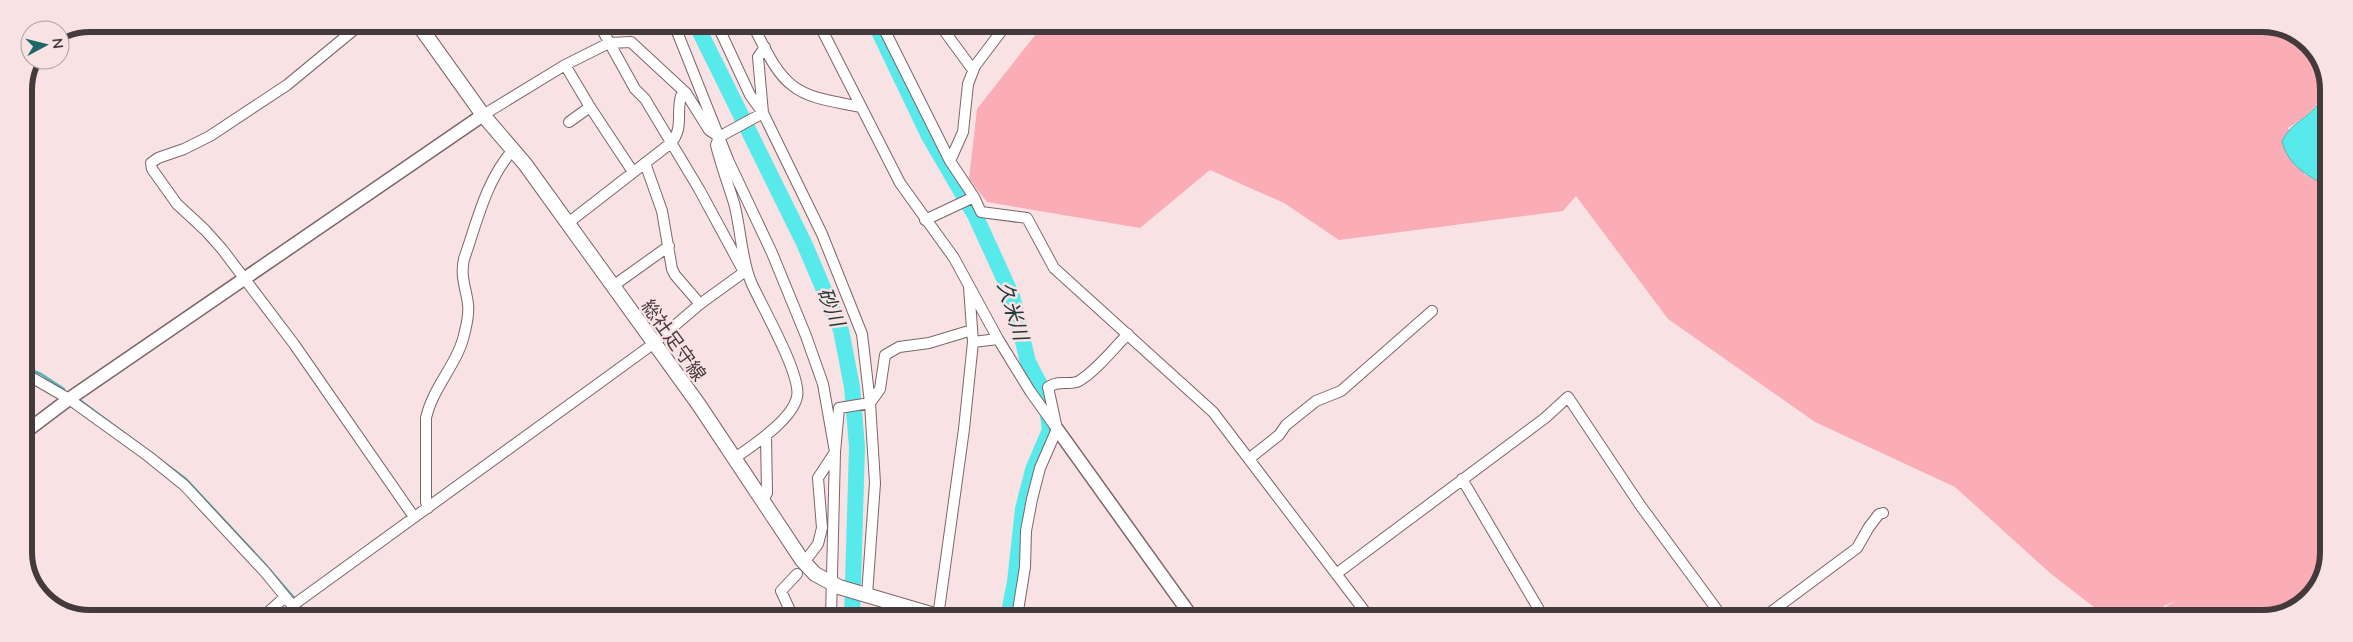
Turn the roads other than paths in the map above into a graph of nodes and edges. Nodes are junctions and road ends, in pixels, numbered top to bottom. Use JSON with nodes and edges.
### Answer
{"nodes":[{"id":1,"x":351,"y":32,"type":"edge"},
{"id":2,"x":424,"y":32,"type":"edge"},
{"id":3,"x":604,"y":32,"type":"edge"},
{"id":4,"x":677,"y":32,"type":"edge"},
{"id":5,"x":721,"y":32,"type":"edge"},
{"id":6,"x":757,"y":32,"type":"edge"},
{"id":7,"x":823,"y":32,"type":"edge"},
{"id":8,"x":886,"y":32,"type":"edge"},
{"id":9,"x":945,"y":32,"type":"edge"},
{"id":10,"x":1001,"y":32,"type":"edge"},
{"id":11,"x":610,"y":43,"type":"junction"},
{"id":12,"x":765,"y":47,"type":"junction"},
{"id":13,"x":566,"y":65,"type":"junction"},
{"id":14,"x":973,"y":70,"type":"junction"},
{"id":15,"x":686,"y":93,"type":"junction"},
{"id":16,"x":590,"y":107,"type":"junction"},
{"id":17,"x":860,"y":107,"type":"junction"},
{"id":18,"x":763,"y":113,"type":"junction"},
{"id":19,"x":483,"y":115,"type":"junction"},
{"id":20,"x":569,"y":122,"type":"dead end"},
{"id":21,"x":720,"y":137,"type":"junction"},
{"id":22,"x":670,"y":143,"type":"junction"},
{"id":23,"x":513,"y":150,"type":"junction"},
{"id":24,"x":950,"y":161,"type":"junction"},
{"id":25,"x":645,"y":163,"type":"junction"},
{"id":26,"x":633,"y":172,"type":"junction"},
{"id":27,"x":970,"y":199,"type":"junction"},
{"id":28,"x":925,"y":220,"type":"junction"},
{"id":29,"x":568,"y":223,"type":"junction"},
{"id":30,"x":669,"y":246,"type":"junction"},
{"id":31,"x":746,"y":271,"type":"junction"},
{"id":32,"x":243,"y":279,"type":"junction"},
{"id":33,"x":968,"y":284,"type":"junction"},
{"id":34,"x":612,"y":286,"type":"junction"},
{"id":35,"x":700,"y":304,"type":"junction"},
{"id":36,"x":1432,"y":311,"type":"dead end"},
{"id":37,"x":972,"y":330,"type":"junction"},
{"id":38,"x":1128,"y":334,"type":"junction"},
{"id":39,"x":998,"y":339,"type":"junction"},
{"id":40,"x":973,"y":342,"type":"junction"},
{"id":41,"x":653,"y":344,"type":"junction"},
{"id":42,"x":33,"y":378,"type":"edge"},
{"id":43,"x":824,"y":394,"type":"junction"},
{"id":44,"x":69,"y":399,"type":"junction"},
{"id":45,"x":870,"y":402,"type":"junction"},
{"id":46,"x":839,"y":408,"type":"junction"},
{"id":47,"x":1054,"y":425,"type":"junction"},
{"id":48,"x":33,"y":426,"type":"edge"},
{"id":49,"x":766,"y":436,"type":"junction"},
{"id":50,"x":835,"y":452,"type":"junction"},
{"id":51,"x":736,"y":458,"type":"junction"},
{"id":52,"x":1250,"y":458,"type":"junction"},
{"id":53,"x":1462,"y":479,"type":"junction"},
{"id":54,"x":763,"y":500,"type":"junction"},
{"id":55,"x":428,"y":508,"type":"junction"},
{"id":56,"x":1883,"y":513,"type":"dead end"},
{"id":57,"x":414,"y":517,"type":"junction"},
{"id":58,"x":809,"y":556,"type":"dead end"},
{"id":59,"x":797,"y":574,"type":"dead end"},
{"id":60,"x":1336,"y":574,"type":"junction"},
{"id":61,"x":836,"y":585,"type":"junction"},
{"id":62,"x":864,"y":594,"type":"junction"},
{"id":63,"x":285,"y":597,"type":"junction"},
{"id":64,"x":292,"y":606,"type":"junction"},
{"id":65,"x":271,"y":610,"type":"edge"},
{"id":66,"x":296,"y":610,"type":"edge"},
{"id":67,"x":790,"y":610,"type":"edge"},
{"id":68,"x":832,"y":610,"type":"edge"},
{"id":69,"x":916,"y":610,"type":"edge"},
{"id":70,"x":940,"y":610,"type":"edge"},
{"id":71,"x":1018,"y":610,"type":"edge"},
{"id":72,"x":1187,"y":610,"type":"edge"},
{"id":73,"x":1364,"y":610,"type":"edge"},
{"id":74,"x":1539,"y":610,"type":"edge"},
{"id":75,"x":1717,"y":610,"type":"edge"},
{"id":76,"x":1774,"y":610,"type":"edge"}],
"edges":[{"from":1,"to":32,"type":"street"},
{"from":2,"to":19,"type":"main road","name":"総社足守線"},
{"from":3,"to":11,"type":"street"},
{"from":4,"to":21,"type":"street"},
{"from":5,"to":18,"type":"street"},
{"from":6,"to":12,"type":"street"},
{"from":7,"to":17,"type":"street"},
{"from":8,"to":24,"type":"street"},
{"from":9,"to":14,"type":"street"},
{"from":10,"to":14,"type":"street"},
{"from":11,"to":13,"type":"street"},
{"from":11,"to":15,"type":"street"},
{"from":11,"to":22,"type":"street"},
{"from":12,"to":17,"type":"street"},
{"from":12,"to":18,"type":"street"},
{"from":13,"to":16,"type":"street"},
{"from":13,"to":19,"type":"street"},
{"from":14,"to":24,"type":"street"},
{"from":15,"to":21,"type":"street"},
{"from":15,"to":22,"type":"street"},
{"from":16,"to":20,"type":"street"},
{"from":16,"to":26,"type":"street"},
{"from":17,"to":28,"type":"street"},
{"from":18,"to":21,"type":"street"},
{"from":18,"to":45,"type":"street"},
{"from":19,"to":23,"type":"main road","name":"総社足守線"},
{"from":19,"to":32,"type":"street"},
{"from":21,"to":31,"type":"street"},
{"from":21,"to":43,"type":"street"},
{"from":22,"to":25,"type":"street"},
{"from":22,"to":31,"type":"street"},
{"from":23,"to":29,"type":"main road","name":"総社足守線"},
{"from":23,"to":55,"type":"street"},
{"from":24,"to":27,"type":"street"},
{"from":25,"to":26,"type":"street"},
{"from":25,"to":30,"type":"street"},
{"from":26,"to":29,"type":"street"},
{"from":27,"to":28,"type":"street"},
{"from":27,"to":38,"type":"street"},
{"from":28,"to":33,"type":"street"},
{"from":29,"to":34,"type":"main road","name":"総社足守線"},
{"from":30,"to":34,"type":"street"},
{"from":30,"to":35,"type":"street"},
{"from":31,"to":35,"type":"street"},
{"from":31,"to":49,"type":"street"},
{"from":32,"to":44,"type":"street"},
{"from":32,"to":57,"type":"street"},
{"from":33,"to":37,"type":"street"},
{"from":33,"to":39,"type":"street"},
{"from":34,"to":41,"type":"main road","name":"総社足守線"},
{"from":35,"to":41,"type":"street"},
{"from":36,"to":52,"type":"street"},
{"from":37,"to":40,"type":"street"},
{"from":37,"to":45,"type":"street"},
{"from":38,"to":47,"type":"street"},
{"from":38,"to":52,"type":"street"},
{"from":39,"to":40,"type":"street"},
{"from":39,"to":47,"type":"street"},
{"from":40,"to":70,"type":"street"},
{"from":41,"to":51,"type":"main road","name":"総社足守線"},
{"from":41,"to":55,"type":"street"},
{"from":42,"to":44,"type":"street"},
{"from":43,"to":46,"type":"street"},
{"from":43,"to":50,"type":"street"},
{"from":44,"to":48,"type":"street"},
{"from":44,"to":63,"type":"street"},
{"from":45,"to":46,"type":"street"},
{"from":45,"to":62,"type":"street"},
{"from":46,"to":50,"type":"street"},
{"from":47,"to":71,"type":"street"},
{"from":47,"to":72,"type":"street"},
{"from":49,"to":51,"type":"street"},
{"from":49,"to":54,"type":"street"},
{"from":50,"to":58,"type":"street"},
{"from":50,"to":61,"type":"street"},
{"from":51,"to":54,"type":"main road","name":"総社足守線"},
{"from":52,"to":60,"type":"street"},
{"from":53,"to":60,"type":"street"},
{"from":53,"to":74,"type":"street"},
{"from":53,"to":75,"type":"street"},
{"from":54,"to":61,"type":"main road","name":"総社足守線"},
{"from":55,"to":57,"type":"street"},
{"from":56,"to":76,"type":"street"},
{"from":57,"to":64,"type":"street"},
{"from":59,"to":67,"type":"street"},
{"from":60,"to":73,"type":"street"},
{"from":61,"to":62,"type":"main road","name":"総社足守線"},
{"from":61,"to":68,"type":"street"},
{"from":62,"to":69,"type":"main road","name":"総社足守線"},
{"from":63,"to":64,"type":"street"},
{"from":63,"to":65,"type":"street"},
{"from":64,"to":66,"type":"street"}]}
